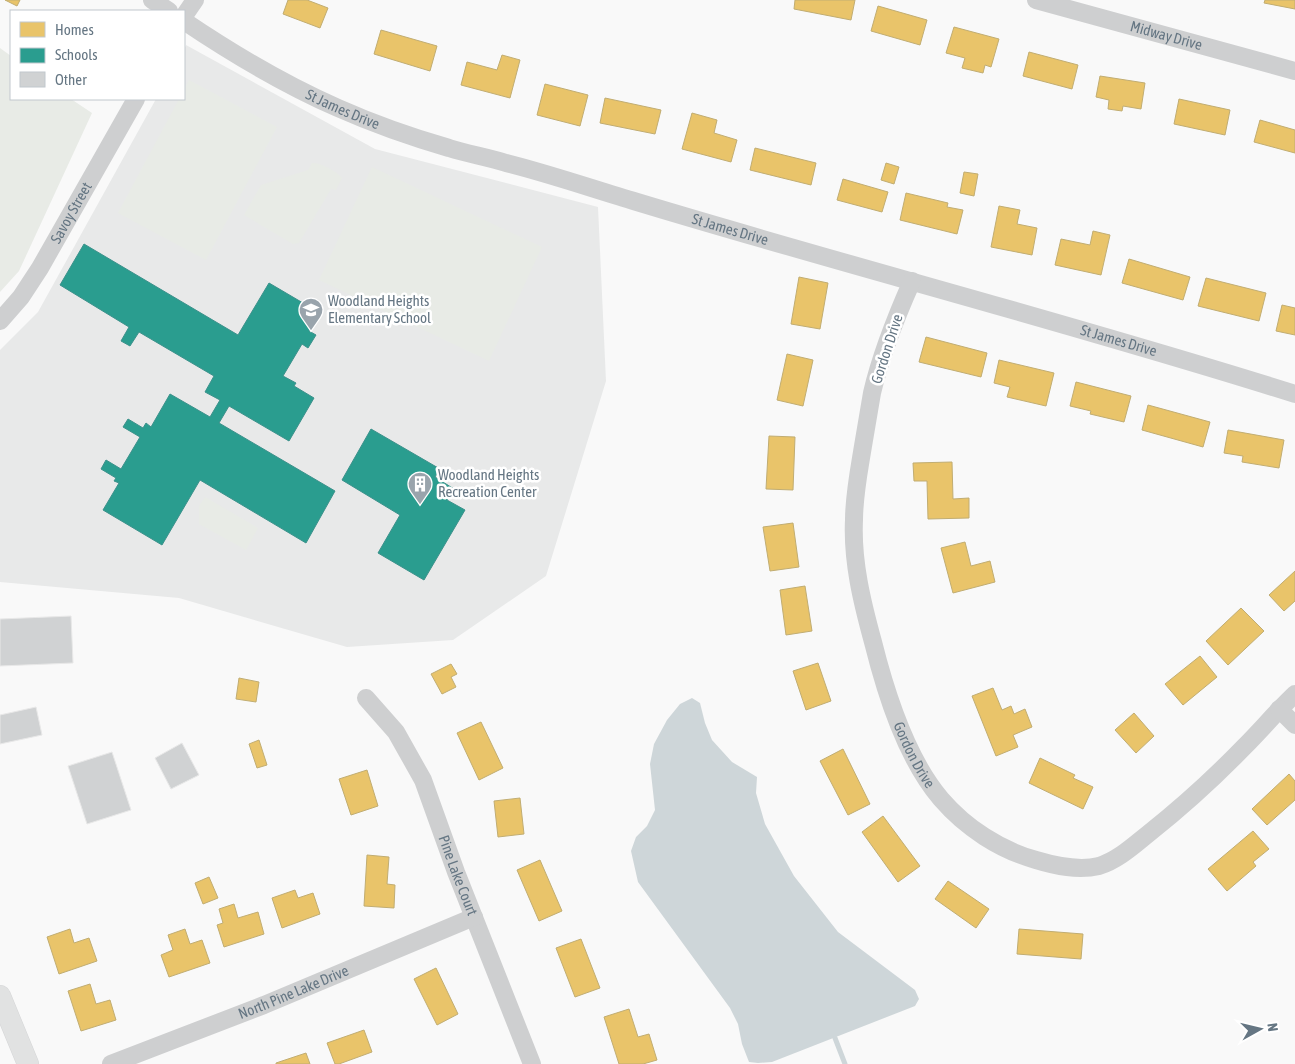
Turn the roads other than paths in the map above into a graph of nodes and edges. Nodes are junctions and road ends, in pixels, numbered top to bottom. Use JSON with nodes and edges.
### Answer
{"nodes":[{"id":1,"x":152,"y":0,"type":"edge"},
{"id":2,"x":195,"y":0,"type":"edge"},
{"id":3,"x":1036,"y":0,"type":"edge"},
{"id":4,"x":167,"y":10,"type":"edge"},
{"id":5,"x":185,"y":15,"type":"edge"},
{"id":6,"x":185,"y":22,"type":"edge"},
{"id":7,"x":1295,"y":71,"type":"edge"},
{"id":8,"x":135,"y":100,"type":"edge"},
{"id":9,"x":912,"y":281,"type":"junction"},
{"id":10,"x":0,"y":321,"type":"edge"},
{"id":11,"x":1295,"y":394,"type":"edge"},
{"id":12,"x":1295,"y":694,"type":"edge"},
{"id":13,"x":366,"y":698,"type":"dead end"},
{"id":14,"x":1279,"y":709,"type":"junction"},
{"id":15,"x":1295,"y":725,"type":"edge"},
{"id":16,"x":474,"y":917,"type":"junction"},
{"id":17,"x":0,"y":996,"type":"edge"},
{"id":18,"x":28,"y":1064,"type":"edge"},
{"id":19,"x":111,"y":1064,"type":"edge"},
{"id":20,"x":532,"y":1064,"type":"edge"}],
"edges":[{"from":1,"to":4,"type":"street"},
{"from":2,"to":5,"type":"street"},
{"from":3,"to":7,"type":"street","name":"Midway Drive"},
{"from":6,"to":9,"type":"street","name":"St James Drive"},
{"from":8,"to":10,"type":"street","name":"Savoy Street"},
{"from":9,"to":11,"type":"street","name":"St James Drive"},
{"from":9,"to":14,"type":"street","name":"Gordon Drive"},
{"from":12,"to":14,"type":"street","name":"Gordon Drive"},
{"from":13,"to":16,"type":"street","name":"Pine Lake Court"},
{"from":14,"to":15,"type":"street"},
{"from":16,"to":19,"type":"street","name":"North Pine Lake Drive"},
{"from":16,"to":20,"type":"street","name":"Pine Lake Court"},
{"from":17,"to":18,"type":"main road"}]}
